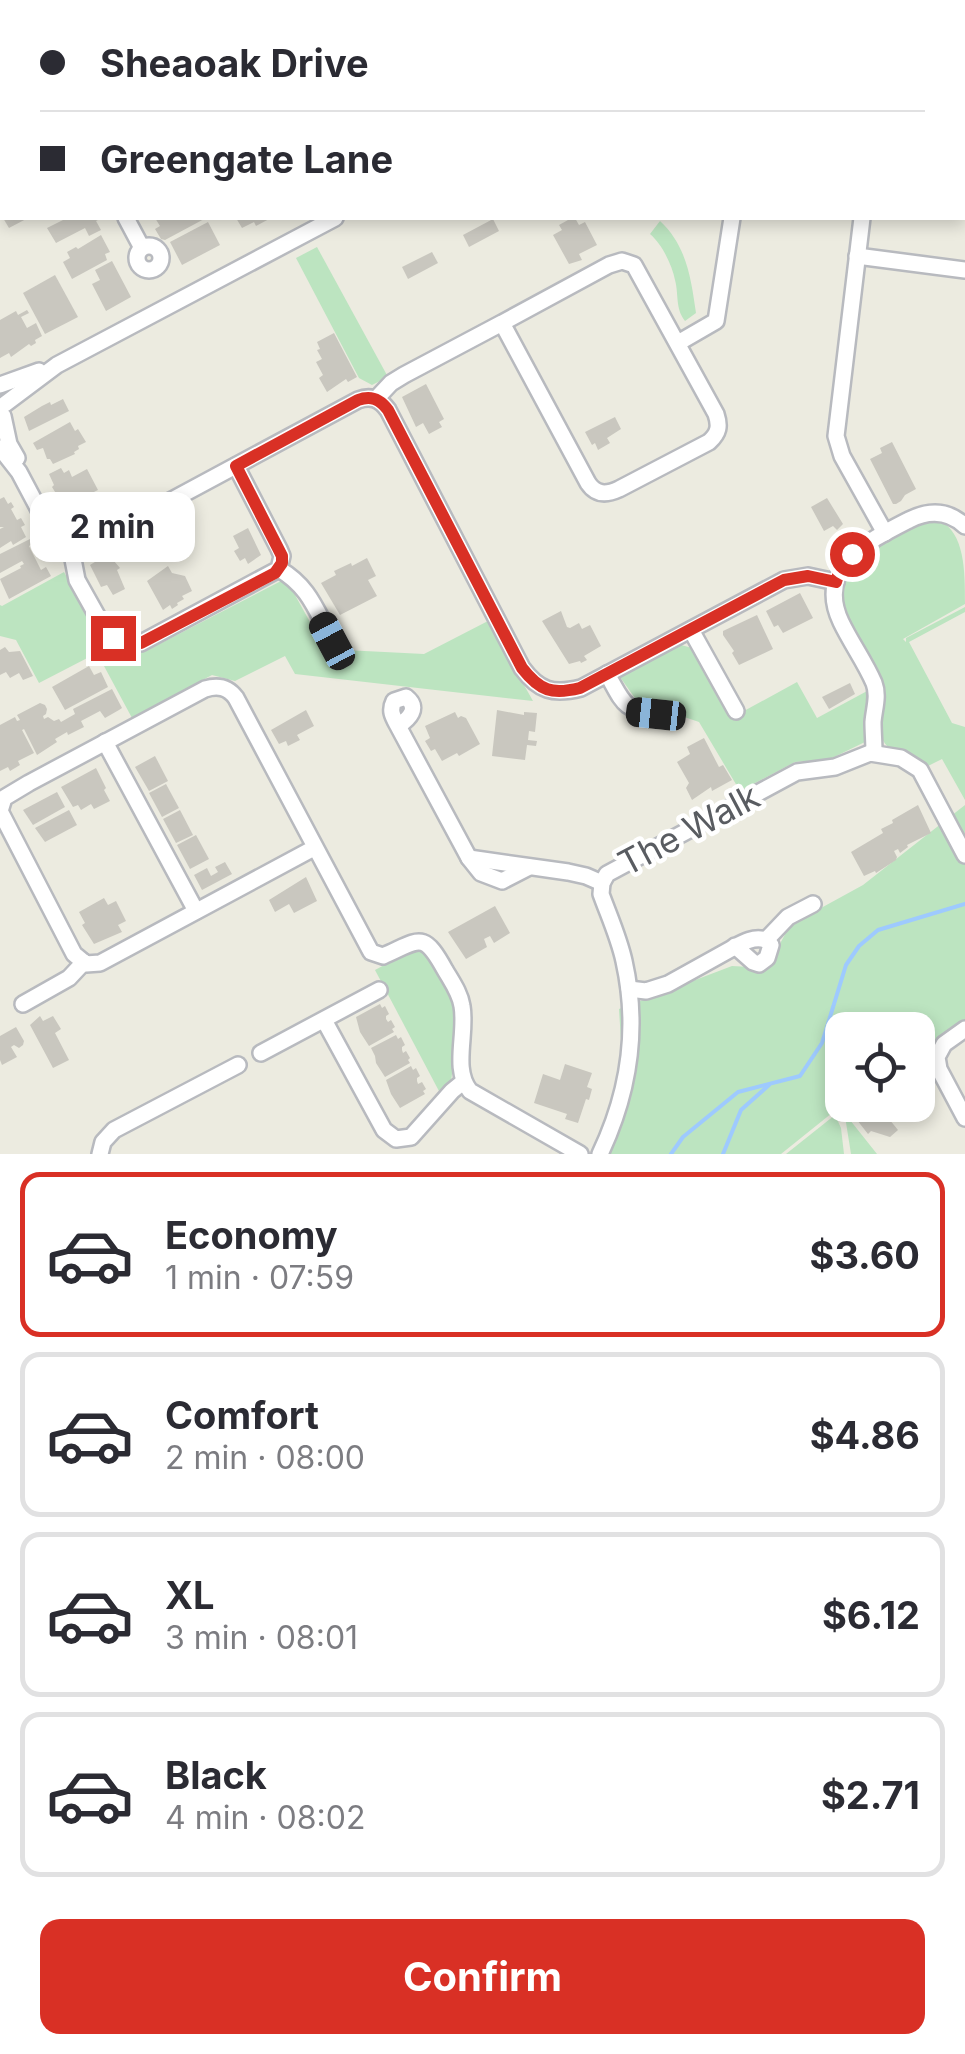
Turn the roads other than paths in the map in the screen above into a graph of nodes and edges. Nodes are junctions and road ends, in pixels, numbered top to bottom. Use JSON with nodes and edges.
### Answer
{"nodes":[{"id":1,"x":127,"y":220,"type":"edge"},
{"id":2,"x":732,"y":220,"type":"edge"},
{"id":3,"x":862,"y":220,"type":"edge"},
{"id":4,"x":309,"y":224,"type":"edge"},
{"id":5,"x":142,"y":248,"type":"dead end"},
{"id":6,"x":858,"y":256,"type":"junction"},
{"id":7,"x":965,"y":270,"type":"edge"},
{"id":8,"x":502,"y":323,"type":"junction"},
{"id":9,"x":678,"y":343,"type":"junction"},
{"id":10,"x":376,"y":399,"type":"junction"},
{"id":11,"x":2,"y":403,"type":"edge"},
{"id":12,"x":0,"y":448,"type":"edge"},
{"id":13,"x":236,"y":466,"type":"junction"},
{"id":14,"x":19,"y":472,"type":"junction"},
{"id":15,"x":965,"y":526,"type":"edge"},
{"id":16,"x":885,"y":533,"type":"junction"},
{"id":17,"x":71,"y":549,"type":"junction"},
{"id":18,"x":278,"y":569,"type":"junction"},
{"id":19,"x":836,"y":582,"type":"junction"},
{"id":20,"x":691,"y":630,"type":"junction"},
{"id":21,"x":332,"y":641,"type":"dead end"},
{"id":22,"x":607,"y":674,"type":"junction"},
{"id":23,"x":736,"y":711,"type":"dead end"},
{"id":24,"x":656,"y":714,"type":"dead end"},
{"id":25,"x":398,"y":726,"type":"dead end"},
{"id":26,"x":105,"y":742,"type":"junction"},
{"id":27,"x":874,"y":753,"type":"junction"},
{"id":28,"x":2,"y":797,"type":"edge"},
{"id":29,"x":314,"y":848,"type":"junction"},
{"id":30,"x":965,"y":854,"type":"edge"},
{"id":31,"x":602,"y":883,"type":"junction"},
{"id":32,"x":814,"y":904,"type":"dead end"},
{"id":33,"x":196,"y":910,"type":"junction"},
{"id":34,"x":766,"y":940,"type":"junction"},
{"id":35,"x":735,"y":946,"type":"junction"},
{"id":36,"x":84,"y":962,"type":"junction"},
{"id":37,"x":379,"y":990,"type":"dead end"},
{"id":38,"x":629,"y":990,"type":"junction"},
{"id":39,"x":23,"y":1004,"type":"dead end"},
{"id":40,"x":324,"y":1020,"type":"junction"},
{"id":41,"x":965,"y":1029,"type":"edge"},
{"id":42,"x":261,"y":1053,"type":"dead end"},
{"id":43,"x":238,"y":1065,"type":"dead end"},
{"id":44,"x":463,"y":1082,"type":"junction"},
{"id":45,"x":965,"y":1118,"type":"edge"},
{"id":46,"x":392,"y":1146,"type":"edge"},
{"id":47,"x":100,"y":1154,"type":"edge"},
{"id":48,"x":580,"y":1154,"type":"edge"},
{"id":49,"x":600,"y":1154,"type":"edge"}],
"edges":[{"from":1,"to":5,"type":"street"},
{"from":2,"to":9,"type":"street"},
{"from":3,"to":6,"type":"street"},
{"from":4,"to":11,"type":"street"},
{"from":6,"to":7,"type":"street"},
{"from":6,"to":16,"type":"street"},
{"from":8,"to":9,"type":"street"},
{"from":8,"to":9,"type":"street"},
{"from":8,"to":10,"type":"street"},
{"from":10,"to":13,"type":"street"},
{"from":10,"to":22,"type":"street"},
{"from":11,"to":14,"type":"street"},
{"from":12,"to":14,"type":"street"},
{"from":13,"to":17,"type":"street"},
{"from":13,"to":18,"type":"street"},
{"from":14,"to":17,"type":"street"},
{"from":15,"to":16,"type":"street"},
{"from":16,"to":19,"type":"street"},
{"from":17,"to":18,"type":"street"},
{"from":18,"to":21,"type":"street"},
{"from":19,"to":20,"type":"street"},
{"from":19,"to":27,"type":"street"},
{"from":20,"to":22,"type":"street"},
{"from":20,"to":23,"type":"street"},
{"from":22,"to":24,"type":"street"},
{"from":25,"to":31,"type":"street"},
{"from":26,"to":28,"type":"street"},
{"from":26,"to":29,"type":"street"},
{"from":26,"to":33,"type":"street"},
{"from":27,"to":30,"type":"street"},
{"from":27,"to":31,"type":"street","name":"The Walk"},
{"from":28,"to":36,"type":"street"},
{"from":29,"to":33,"type":"street"},
{"from":29,"to":44,"type":"street"},
{"from":31,"to":38,"type":"street","name":"The Walk"},
{"from":32,"to":34,"type":"street"},
{"from":33,"to":36,"type":"street"},
{"from":34,"to":35,"type":"street"},
{"from":34,"to":35,"type":"street"},
{"from":35,"to":38,"type":"street"},
{"from":36,"to":39,"type":"street"},
{"from":37,"to":40,"type":"street"},
{"from":38,"to":49,"type":"street","name":"The Walk"},
{"from":40,"to":42,"type":"street"},
{"from":40,"to":46,"type":"street"},
{"from":41,"to":45,"type":"street"},
{"from":43,"to":47,"type":"street"},
{"from":44,"to":46,"type":"street"},
{"from":44,"to":48,"type":"street"}]}
